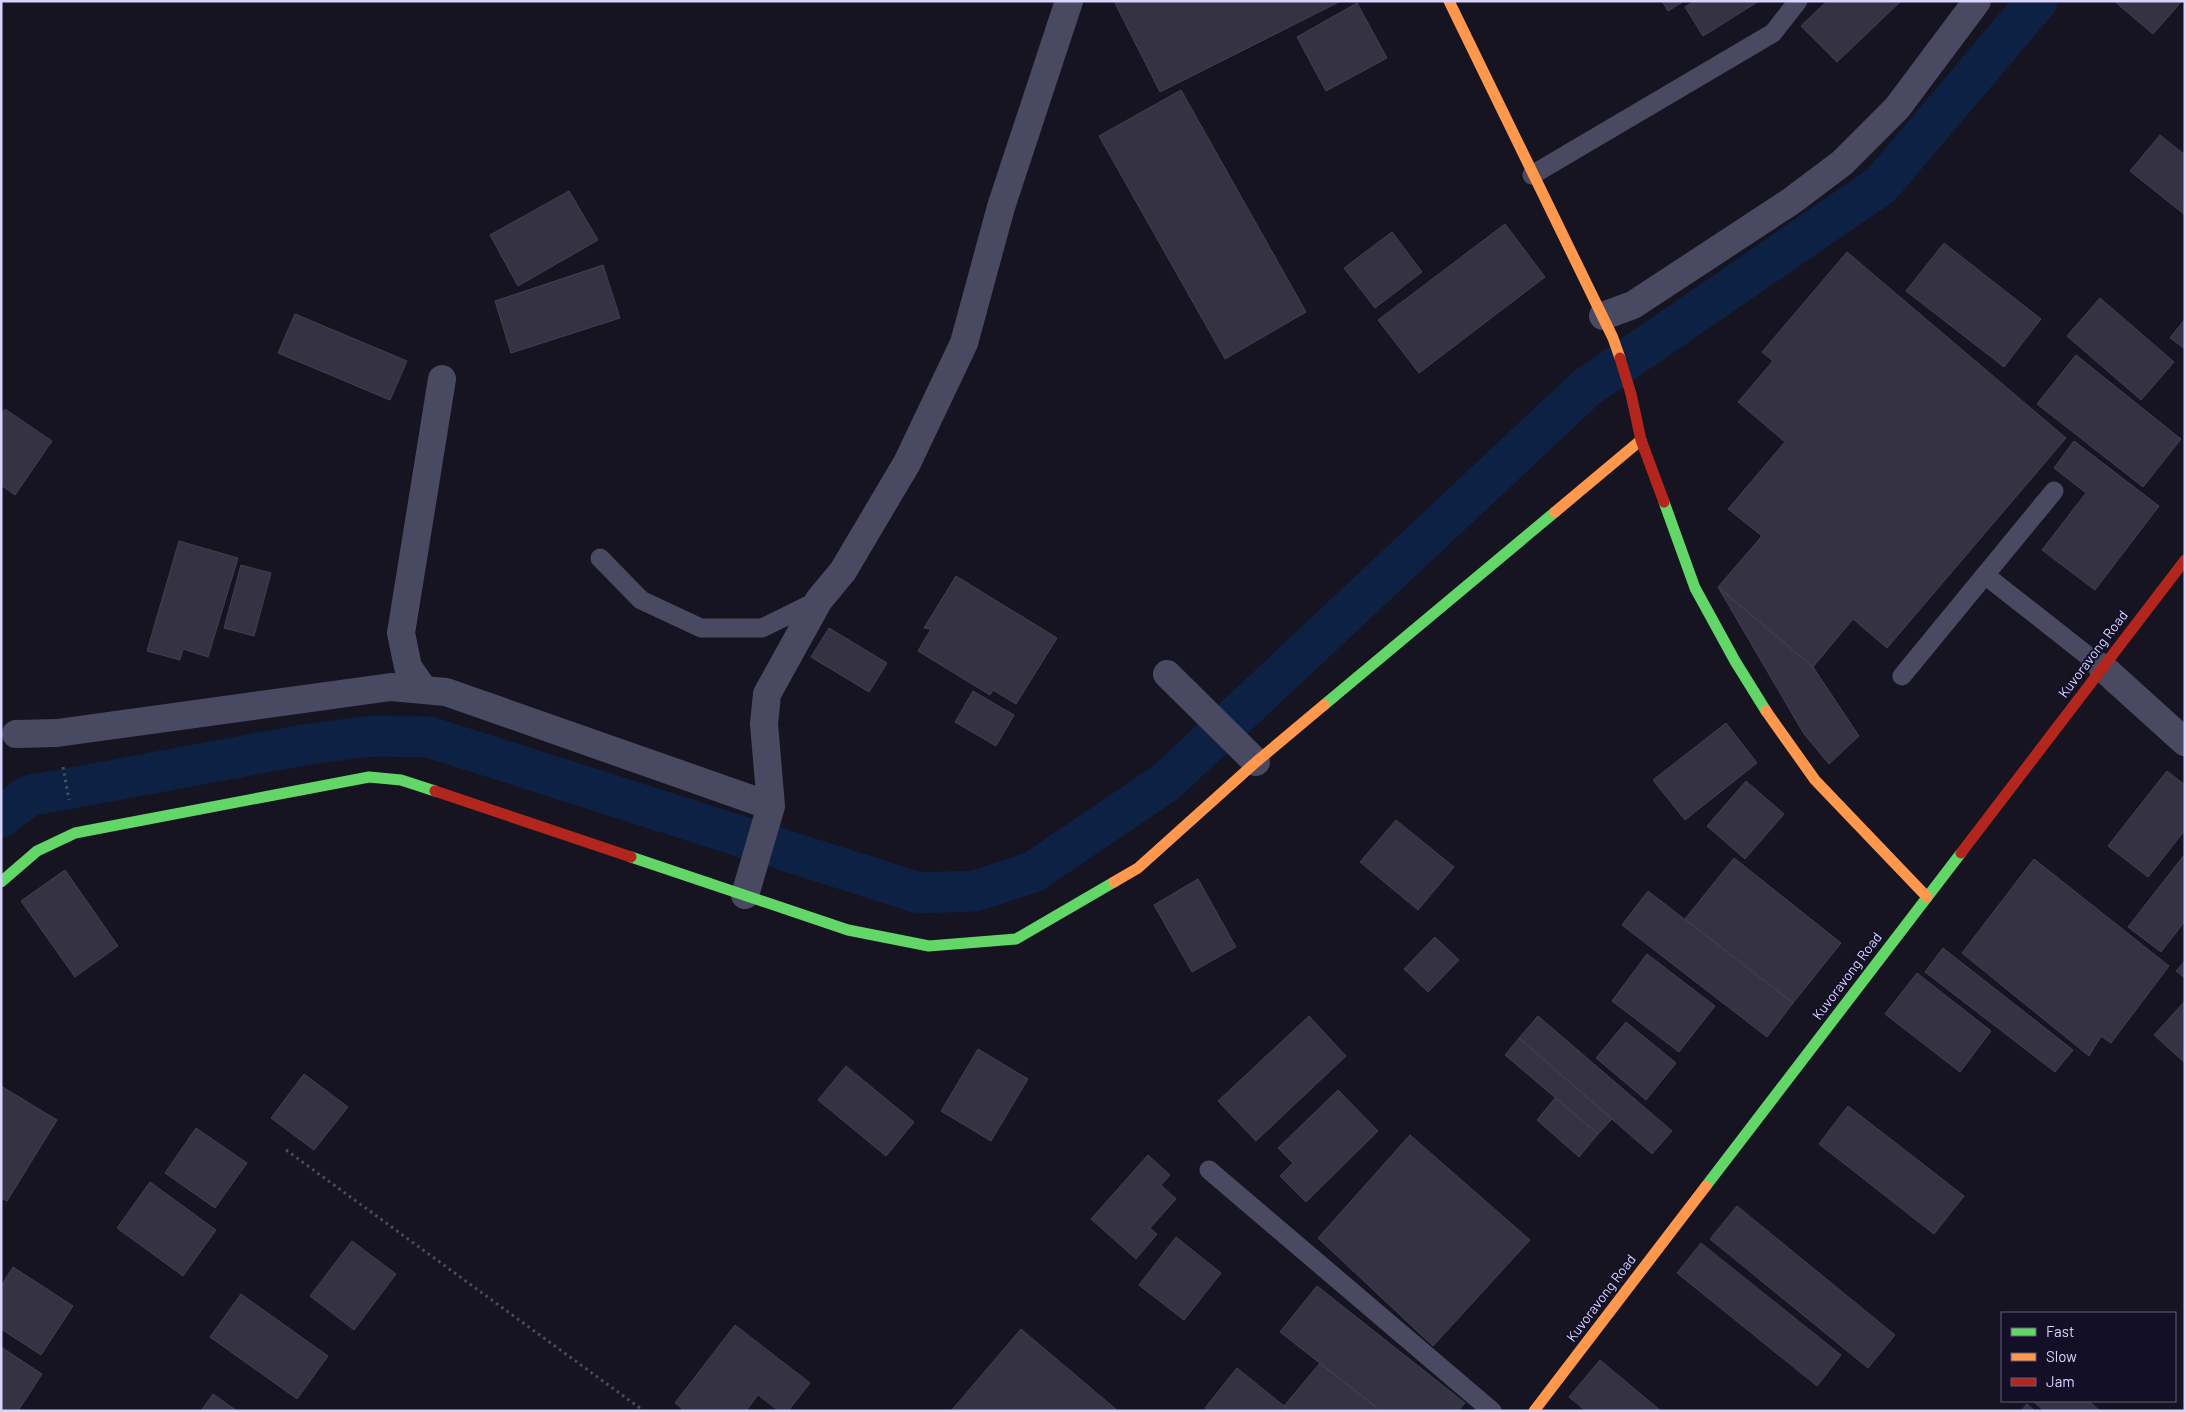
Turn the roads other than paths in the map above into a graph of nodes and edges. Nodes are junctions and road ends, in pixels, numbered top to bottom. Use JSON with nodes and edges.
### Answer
{"nodes":[{"id":1,"x":1069,"y":1,"type":"edge"},
{"id":2,"x":1449,"y":1,"type":"edge"},
{"id":3,"x":1798,"y":1,"type":"edge"},
{"id":4,"x":1978,"y":1,"type":"edge"},
{"id":5,"x":1532,"y":175,"type":"junction"},
{"id":6,"x":1608,"y":327,"type":"junction"},
{"id":7,"x":442,"y":379,"type":"dead end"},
{"id":8,"x":1641,"y":440,"type":"junction"},
{"id":9,"x":2054,"y":491,"type":"dead end"},
{"id":10,"x":600,"y":558,"type":"dead end"},
{"id":11,"x":2185,"y":560,"type":"edge"},
{"id":12,"x":1985,"y":575,"type":"junction"},
{"id":13,"x":819,"y":600,"type":"junction"},
{"id":14,"x":2102,"y":667,"type":"junction"},
{"id":15,"x":1168,"y":674,"type":"dead end"},
{"id":16,"x":1902,"y":676,"type":"dead end"},
{"id":17,"x":424,"y":690,"type":"junction"},
{"id":18,"x":16,"y":734,"type":"dead end"},
{"id":19,"x":2185,"y":742,"type":"edge"},
{"id":20,"x":1256,"y":762,"type":"junction"},
{"id":21,"x":770,"y":806,"type":"junction"},
{"id":22,"x":1,"y":882,"type":"edge"},
{"id":23,"x":745,"y":895,"type":"junction"},
{"id":24,"x":1927,"y":897,"type":"junction"},
{"id":25,"x":1209,"y":1170,"type":"dead end"},
{"id":26,"x":1492,"y":1411,"type":"edge"},
{"id":27,"x":1534,"y":1411,"type":"edge"}],
"edges":[{"from":1,"to":13,"type":"street"},
{"from":2,"to":5,"type":"street"},
{"from":3,"to":5,"type":"lane"},
{"from":4,"to":6,"type":"street"},
{"from":5,"to":6,"type":"street"},
{"from":6,"to":8,"type":"street"},
{"from":7,"to":17,"type":"street"},
{"from":8,"to":20,"type":"street"},
{"from":8,"to":24,"type":"street"},
{"from":9,"to":12,"type":"lane"},
{"from":10,"to":13,"type":"lane"},
{"from":11,"to":14,"type":"street","name":"Kuvoravong Road"},
{"from":12,"to":14,"type":"lane"},
{"from":12,"to":16,"type":"lane"},
{"from":13,"to":21,"type":"street"},
{"from":14,"to":19,"type":"street"},
{"from":14,"to":24,"type":"street","name":"Kuvoravong Road"},
{"from":15,"to":20,"type":"street"},
{"from":17,"to":18,"type":"street"},
{"from":17,"to":21,"type":"street"},
{"from":20,"to":23,"type":"street"},
{"from":21,"to":23,"type":"street"},
{"from":22,"to":23,"type":"street"},
{"from":24,"to":27,"type":"street","name":"Kuvoravong Road"},
{"from":25,"to":26,"type":"lane"}]}
